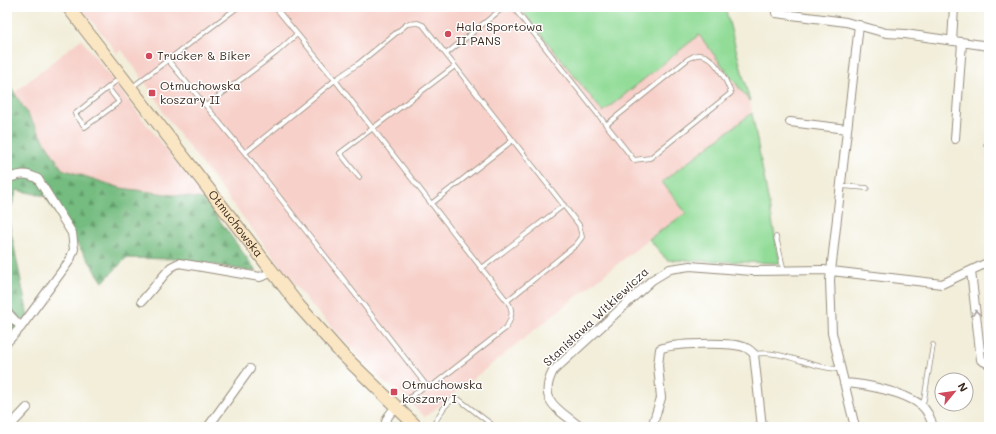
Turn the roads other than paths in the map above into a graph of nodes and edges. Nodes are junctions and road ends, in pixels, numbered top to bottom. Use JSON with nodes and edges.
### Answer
{"nodes":[{"id":1,"x":68,"y":7,"type":"edge"},
{"id":2,"x":238,"y":7,"type":"edge"},
{"id":3,"x":275,"y":7,"type":"edge"},
{"id":4,"x":504,"y":7,"type":"edge"},
{"id":5,"x":513,"y":7,"type":"edge"},
{"id":6,"x":954,"y":7,"type":"edge"},
{"id":7,"x":776,"y":13,"type":"dead end"},
{"id":8,"x":859,"y":25,"type":"junction"},
{"id":9,"x":297,"y":34,"type":"junction"},
{"id":10,"x":952,"y":41,"type":"junction"},
{"id":11,"x":962,"y":43,"type":"junction"},
{"id":12,"x":989,"y":46,"type":"edge"},
{"id":13,"x":446,"y":54,"type":"junction"},
{"id":14,"x":168,"y":60,"type":"junction"},
{"id":15,"x":455,"y":66,"type":"junction"},
{"id":16,"x":122,"y":77,"type":"junction"},
{"id":17,"x":335,"y":80,"type":"junction"},
{"id":18,"x":108,"y":88,"type":"junction"},
{"id":19,"x":130,"y":88,"type":"junction"},
{"id":20,"x":207,"y":105,"type":"junction"},
{"id":21,"x":790,"y":122,"type":"dead end"},
{"id":22,"x":606,"y":124,"type":"junction"},
{"id":23,"x":373,"y":128,"type":"junction"},
{"id":24,"x":847,"y":129,"type":"junction"},
{"id":25,"x":955,"y":139,"type":"dead end"},
{"id":26,"x":513,"y":140,"type":"junction"},
{"id":27,"x":245,"y":153,"type":"junction"},
{"id":28,"x":359,"y":177,"type":"dead end"},
{"id":29,"x":7,"y":179,"type":"edge"},
{"id":30,"x":841,"y":186,"type":"junction"},
{"id":31,"x":867,"y":188,"type":"dead end"},
{"id":32,"x":431,"y":204,"type":"junction"},
{"id":33,"x":564,"y":205,"type":"junction"},
{"id":34,"x":776,"y":237,"type":"dead end"},
{"id":35,"x":989,"y":262,"type":"edge"},
{"id":36,"x":482,"y":268,"type":"junction"},
{"id":37,"x":784,"y":271,"type":"junction"},
{"id":38,"x":831,"y":271,"type":"junction"},
{"id":39,"x":971,"y":271,"type":"junction"},
{"id":40,"x":272,"y":273,"type":"junction"},
{"id":41,"x":507,"y":300,"type":"junction"},
{"id":42,"x":142,"y":302,"type":"dead end"},
{"id":43,"x":7,"y":312,"type":"edge"},
{"id":44,"x":21,"y":327,"type":"junction"},
{"id":45,"x":7,"y":342,"type":"edge"},
{"id":46,"x":933,"y":345,"type":"dead end"},
{"id":47,"x":754,"y":354,"type":"junction"},
{"id":48,"x":989,"y":364,"type":"edge"},
{"id":49,"x":250,"y":369,"type":"dead end"},
{"id":50,"x":840,"y":369,"type":"junction"},
{"id":51,"x":844,"y":383,"type":"junction"},
{"id":52,"x":426,"y":385,"type":"junction"},
{"id":53,"x":921,"y":405,"type":"junction"},
{"id":54,"x":27,"y":408,"type":"dead end"},
{"id":55,"x":396,"y":408,"type":"junction"},
{"id":56,"x":9,"y":427,"type":"edge"},
{"id":57,"x":208,"y":427,"type":"edge"},
{"id":58,"x":386,"y":427,"type":"edge"},
{"id":59,"x":417,"y":427,"type":"edge"},
{"id":60,"x":432,"y":427,"type":"edge"},
{"id":61,"x":495,"y":427,"type":"edge"},
{"id":62,"x":580,"y":427,"type":"edge"},
{"id":63,"x":652,"y":427,"type":"edge"},
{"id":64,"x":762,"y":427,"type":"edge"},
{"id":65,"x":855,"y":427,"type":"edge"},
{"id":66,"x":933,"y":427,"type":"edge"}],
"edges":[{"from":1,"to":16,"type":"main road","name":"Otmuchowska"},
{"from":2,"to":14,"type":"lane"},
{"from":3,"to":9,"type":"lane"},
{"from":4,"to":13,"type":"lane"},
{"from":5,"to":22,"type":"lane"},
{"from":6,"to":10,"type":"street"},
{"from":7,"to":8,"type":"street"},
{"from":8,"to":10,"type":"street"},
{"from":8,"to":24,"type":"street"},
{"from":9,"to":17,"type":"lane"},
{"from":9,"to":20,"type":"lane"},
{"from":10,"to":11,"type":"street"},
{"from":11,"to":12,"type":"street"},
{"from":11,"to":25,"type":"street"},
{"from":13,"to":15,"type":"lane"},
{"from":13,"to":17,"type":"lane"},
{"from":14,"to":19,"type":"lane"},
{"from":14,"to":20,"type":"lane"},
{"from":15,"to":23,"type":"lane"},
{"from":15,"to":26,"type":"lane"},
{"from":16,"to":18,"type":"lane"},
{"from":16,"to":19,"type":"main road","name":"Otmuchowska"},
{"from":17,"to":23,"type":"lane"},
{"from":17,"to":27,"type":"lane"},
{"from":18,"to":18,"type":"lane"},
{"from":19,"to":40,"type":"main road","name":"Otmuchowska"},
{"from":20,"to":27,"type":"lane"},
{"from":21,"to":24,"type":"street"},
{"from":22,"to":22,"type":"lane"},
{"from":23,"to":28,"type":"lane"},
{"from":23,"to":32,"type":"lane"},
{"from":24,"to":30,"type":"street"},
{"from":26,"to":32,"type":"lane"},
{"from":26,"to":33,"type":"lane"},
{"from":27,"to":52,"type":"lane"},
{"from":29,"to":44,"type":"street"},
{"from":30,"to":31,"type":"lane"},
{"from":30,"to":38,"type":"street"},
{"from":32,"to":36,"type":"lane"},
{"from":33,"to":36,"type":"lane"},
{"from":33,"to":41,"type":"lane"},
{"from":34,"to":37,"type":"lane"},
{"from":35,"to":39,"type":"street","name":"Stanisława Witkiewicza"},
{"from":36,"to":41,"type":"lane"},
{"from":37,"to":38,"type":"street","name":"Stanisława Witkiewicza"},
{"from":37,"to":62,"type":"street","name":"Stanisława Witkiewicza"},
{"from":38,"to":39,"type":"street","name":"Stanisława Witkiewicza"},
{"from":38,"to":50,"type":"street"},
{"from":48,"to":39,"type":"street","one_way":true},
{"from":40,"to":42,"type":"street"},
{"from":40,"to":55,"type":"main road","name":"Otmuchowska"},
{"from":41,"to":52,"type":"lane"},
{"from":43,"to":44,"type":"street"},
{"from":44,"to":45,"type":"street"},
{"from":46,"to":53,"type":"lane"},
{"from":47,"to":50,"type":"lane"},
{"from":47,"to":63,"type":"street"},
{"from":47,"to":64,"type":"street"},
{"from":49,"to":57,"type":"street"},
{"from":50,"to":51,"type":"street"},
{"from":51,"to":53,"type":"street"},
{"from":51,"to":65,"type":"street"},
{"from":52,"to":55,"type":"lane"},
{"from":53,"to":66,"type":"street"},
{"from":54,"to":56,"type":"street"},
{"from":55,"to":58,"type":"street"},
{"from":55,"to":59,"type":"main road","name":"Otmuchowska"},
{"from":60,"to":61,"type":"lane"}]}
